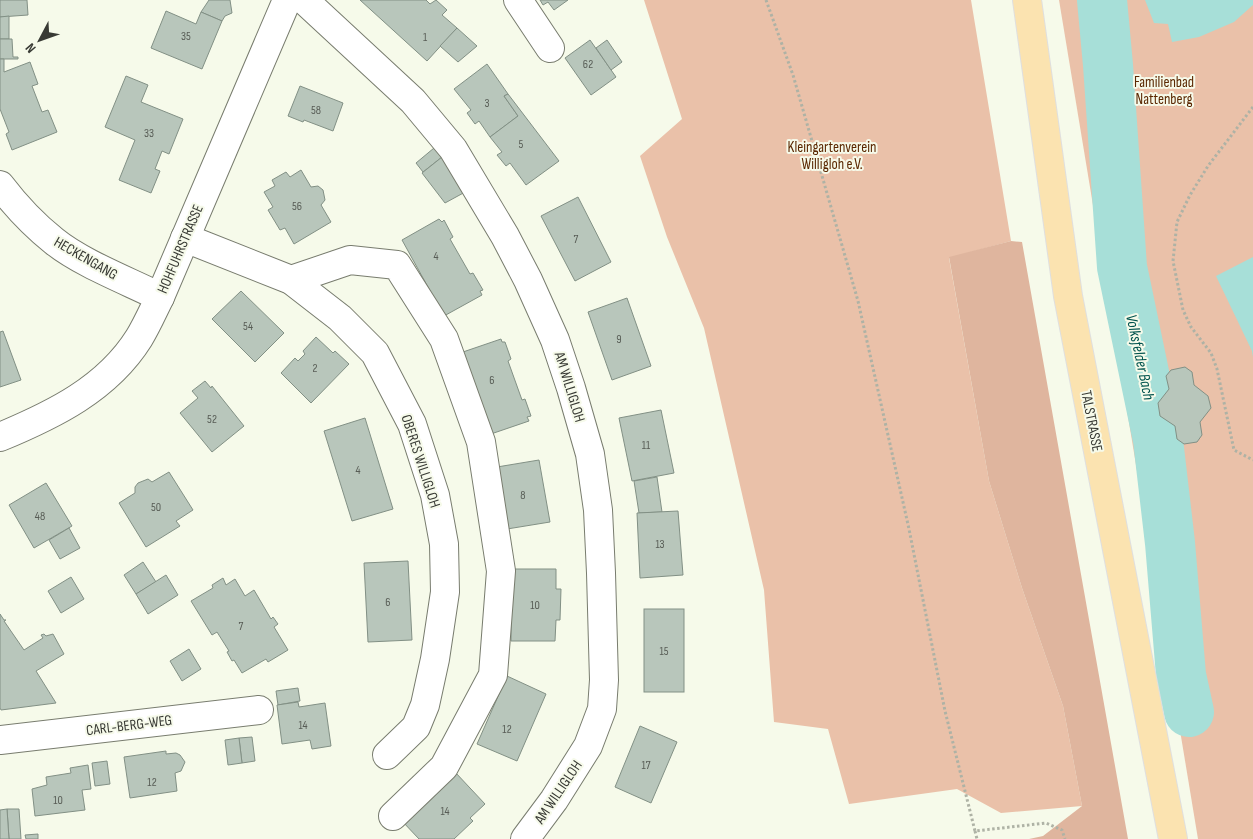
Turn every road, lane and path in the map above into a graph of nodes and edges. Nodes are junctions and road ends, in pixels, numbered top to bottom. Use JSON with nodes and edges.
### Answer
{"nodes":[{"id":1,"x":287,"y":0,"type":"edge"},
{"id":2,"x":304,"y":0,"type":"edge"},
{"id":3,"x":518,"y":0,"type":"edge"},
{"id":4,"x":766,"y":0,"type":"edge"},
{"id":5,"x":1028,"y":0,"type":"edge"},
{"id":6,"x":550,"y":48,"type":"dead end"},
{"id":7,"x":1253,"y":107,"type":"edge"},
{"id":8,"x":0,"y":186,"type":"edge"},
{"id":9,"x":185,"y":238,"type":"junction"},
{"id":10,"x":291,"y":280,"type":"junction"},
{"id":11,"x":160,"y":297,"type":"junction"},
{"id":12,"x":0,"y":437,"type":"edge"},
{"id":13,"x":1253,"y":460,"type":"edge"},
{"id":14,"x":259,"y":710,"type":"dead end"},
{"id":15,"x":0,"y":740,"type":"edge"},
{"id":16,"x":386,"y":755,"type":"dead end"},
{"id":17,"x":393,"y":816,"type":"dead end"},
{"id":18,"x":975,"y":831,"type":"junction"},
{"id":19,"x":525,"y":839,"type":"edge"},
{"id":20,"x":977,"y":839,"type":"edge"},
{"id":21,"x":1065,"y":839,"type":"edge"},
{"id":22,"x":1173,"y":839,"type":"edge"}],
"edges":[{"from":1,"to":9,"type":"street","name":"HOHFUHRSTRASSE"},
{"from":2,"to":19,"type":"street","name":"AM WILLIGLOH"},
{"from":3,"to":6,"type":"street"},
{"from":4,"to":18,"type":"path"},
{"from":5,"to":22,"type":"main road","name":"TALSTRASSE"},
{"from":7,"to":13,"type":"path"},
{"from":8,"to":11,"type":"street","name":"HECKENGANG"},
{"from":9,"to":10,"type":"street","name":"OBERES WILLIGLOH"},
{"from":9,"to":11,"type":"street","name":"HOHFUHRSTRASSE"},
{"from":10,"to":16,"type":"street","name":"OBERES WILLIGLOH"},
{"from":10,"to":17,"type":"street"},
{"from":11,"to":12,"type":"street","name":"HOHFUHRSTRASSE"},
{"from":14,"to":15,"type":"street","name":"CARL-BERG-WEG"},
{"from":18,"to":20,"type":"path"},
{"from":18,"to":21,"type":"path"}]}
